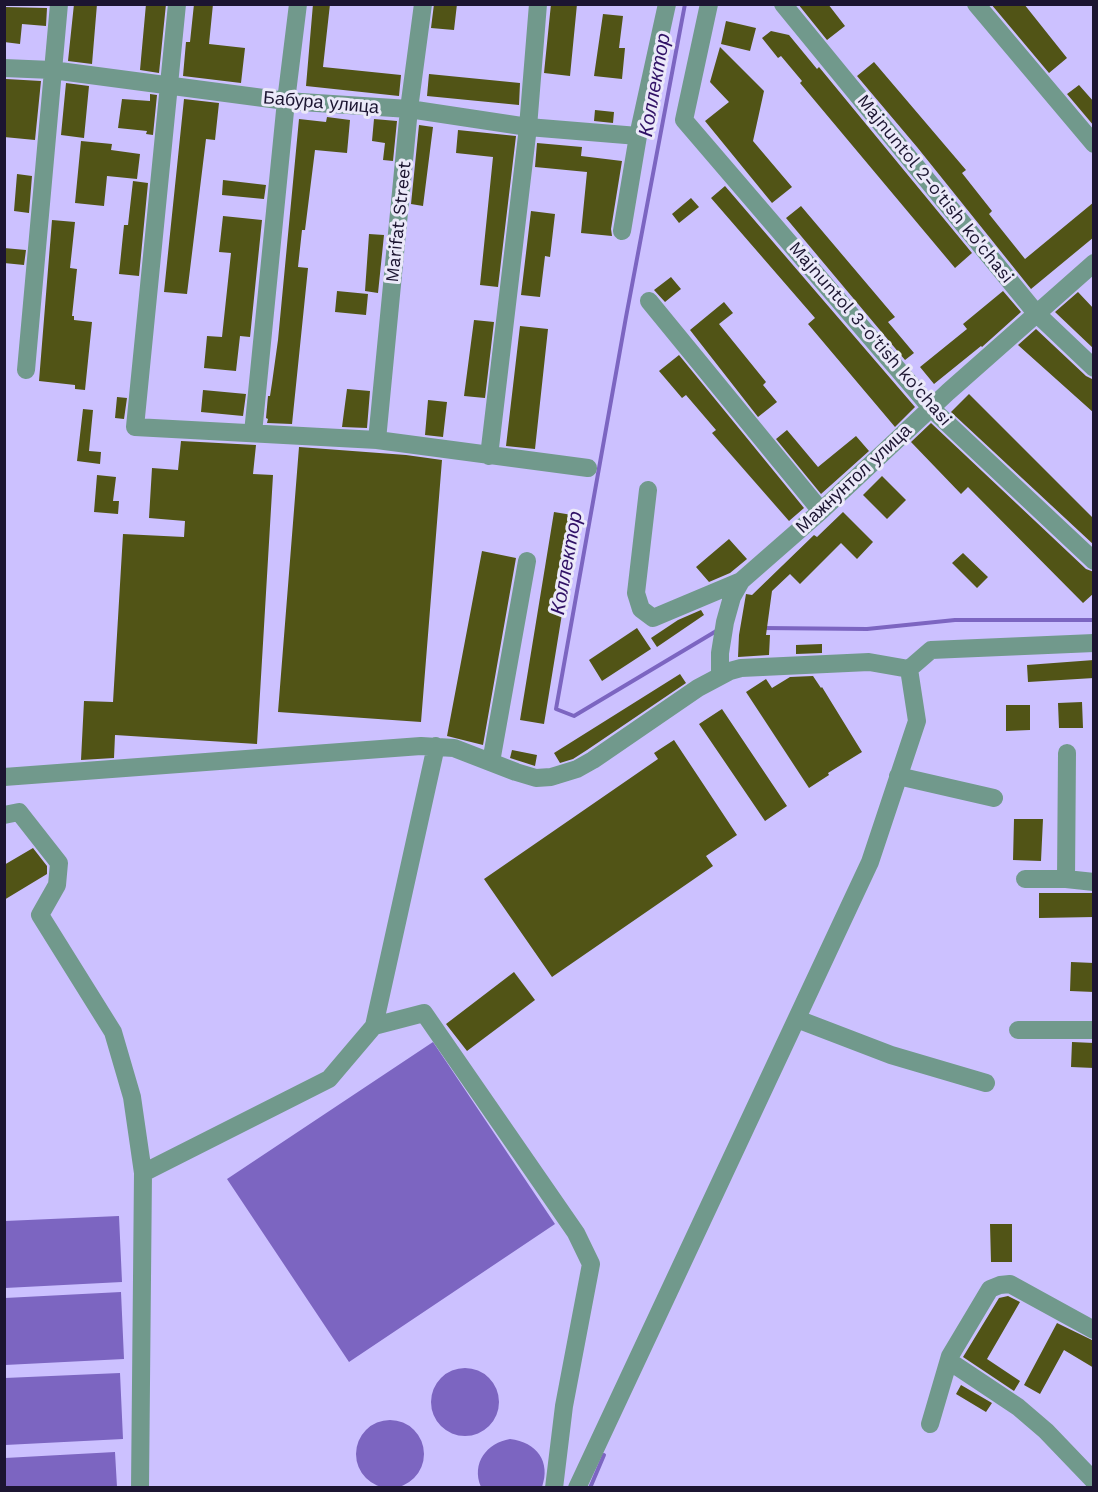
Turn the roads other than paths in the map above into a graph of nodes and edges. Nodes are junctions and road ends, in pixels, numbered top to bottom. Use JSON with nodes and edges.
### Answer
{"nodes":[{"id":1,"x":59,"y":4,"type":"edge"},
{"id":2,"x":177,"y":4,"type":"edge"},
{"id":3,"x":297,"y":4,"type":"edge"},
{"id":4,"x":423,"y":4,"type":"edge"},
{"id":5,"x":538,"y":4,"type":"edge"},
{"id":6,"x":667,"y":4,"type":"edge"},
{"id":7,"x":709,"y":4,"type":"edge"},
{"id":8,"x":783,"y":4,"type":"edge"},
{"id":9,"x":976,"y":4,"type":"edge"},
{"id":10,"x":4,"y":68,"type":"edge"},
{"id":11,"x":52,"y":70,"type":"junction"},
{"id":12,"x":169,"y":86,"type":"junction"},
{"id":13,"x":286,"y":101,"type":"junction"},
{"id":14,"x":410,"y":109,"type":"junction"},
{"id":15,"x":528,"y":127,"type":"junction"},
{"id":16,"x":639,"y":136,"type":"junction"},
{"id":17,"x":1094,"y":144,"type":"edge"},
{"id":18,"x":622,"y":231,"type":"dead end"},
{"id":19,"x":1094,"y":262,"type":"edge"},
{"id":20,"x":649,"y":301,"type":"dead end"},
{"id":21,"x":1036,"y":313,"type":"junction"},
{"id":22,"x":1094,"y":368,"type":"edge"},
{"id":23,"x":26,"y":370,"type":"dead end"},
{"id":24,"x":931,"y":408,"type":"junction"},
{"id":25,"x":253,"y":433,"type":"junction"},
{"id":26,"x":377,"y":440,"type":"junction"},
{"id":27,"x":489,"y":456,"type":"junction"},
{"id":28,"x":588,"y":468,"type":"dead end"},
{"id":29,"x":648,"y":490,"type":"dead end"},
{"id":30,"x":821,"y":511,"type":"junction"},
{"id":31,"x":527,"y":561,"type":"dead end"},
{"id":32,"x":1094,"y":561,"type":"edge"},
{"id":33,"x":741,"y":581,"type":"junction"},
{"id":34,"x":1094,"y":643,"type":"edge"},
{"id":35,"x":909,"y":669,"type":"junction"},
{"id":36,"x":720,"y":675,"type":"junction"},
{"id":37,"x":436,"y":746,"type":"junction"},
{"id":38,"x":1068,"y":753,"type":"dead end"},
{"id":39,"x":491,"y":762,"type":"junction"},
{"id":40,"x":898,"y":776,"type":"junction"},
{"id":41,"x":4,"y":777,"type":"edge"},
{"id":42,"x":994,"y":798,"type":"dead end"},
{"id":43,"x":4,"y":815,"type":"edge"},
{"id":44,"x":1025,"y":879,"type":"dead end"},
{"id":45,"x":1066,"y":879,"type":"junction"},
{"id":46,"x":1094,"y":882,"type":"edge"},
{"id":47,"x":797,"y":1019,"type":"junction"},
{"id":48,"x":374,"y":1026,"type":"junction"},
{"id":49,"x":1018,"y":1030,"type":"dead end"},
{"id":50,"x":1094,"y":1030,"type":"edge"},
{"id":51,"x":986,"y":1083,"type":"dead end"},
{"id":52,"x":143,"y":1173,"type":"junction"},
{"id":53,"x":1094,"y":1330,"type":"edge"},
{"id":54,"x":950,"y":1361,"type":"junction"},
{"id":55,"x":930,"y":1424,"type":"dead end"},
{"id":56,"x":1094,"y":1481,"type":"edge"},
{"id":57,"x":140,"y":1488,"type":"edge"},
{"id":58,"x":554,"y":1488,"type":"edge"},
{"id":59,"x":577,"y":1488,"type":"edge"}],
"edges":[{"from":1,"to":11,"type":"street"},
{"from":2,"to":12,"type":"street"},
{"from":3,"to":13,"type":"street"},
{"from":4,"to":14,"type":"street","name":"Marifat Street"},
{"from":5,"to":15,"type":"street"},
{"from":6,"to":16,"type":"street"},
{"from":7,"to":24,"type":"street","name":"Majnuntol 3-o'tish ko'chasi"},
{"from":8,"to":21,"type":"street","name":"Majnuntol 2-o'tish ko'chasi"},
{"from":9,"to":17,"type":"street"},
{"from":10,"to":11,"type":"street","name":"Бабура улица"},
{"from":11,"to":12,"type":"street","name":"Бабура улица"},
{"from":11,"to":23,"type":"street"},
{"from":12,"to":13,"type":"street","name":"Бабура улица"},
{"from":12,"to":25,"type":"street"},
{"from":13,"to":14,"type":"street","name":"Бабура улица"},
{"from":13,"to":25,"type":"street"},
{"from":14,"to":15,"type":"street","name":"Бабура улица"},
{"from":14,"to":26,"type":"street","name":"Marifat Street"},
{"from":15,"to":16,"type":"street","name":"Бабура улица"},
{"from":15,"to":27,"type":"street"},
{"from":16,"to":18,"type":"street"},
{"from":19,"to":21,"type":"street","name":"Мажнунтол улица"},
{"from":20,"to":30,"type":"street"},
{"from":21,"to":22,"type":"street","name":"Majnuntol 2-o'tish ko'chasi"},
{"from":21,"to":24,"type":"street","name":"Мажнунтол улица"},
{"from":24,"to":30,"type":"street","name":"Мажнунтол улица"},
{"from":24,"to":32,"type":"street","name":"Majnuntol 3-o'tish ko'chasi"},
{"from":25,"to":26,"type":"street"},
{"from":26,"to":27,"type":"street"},
{"from":27,"to":28,"type":"street"},
{"from":29,"to":33,"type":"street"},
{"from":30,"to":33,"type":"street","name":"Мажнунтол улица"},
{"from":31,"to":39,"type":"street"},
{"from":33,"to":36,"type":"street","name":"Мажнунтол улица"},
{"from":34,"to":35,"type":"street"},
{"from":35,"to":36,"type":"street"},
{"from":35,"to":40,"type":"street"},
{"from":36,"to":39,"type":"street"},
{"from":37,"to":39,"type":"street"},
{"from":37,"to":41,"type":"street"},
{"from":37,"to":48,"type":"street"},
{"from":38,"to":45,"type":"street"},
{"from":40,"to":42,"type":"street"},
{"from":40,"to":47,"type":"street"},
{"from":43,"to":52,"type":"street"},
{"from":44,"to":45,"type":"street"},
{"from":45,"to":46,"type":"street"},
{"from":47,"to":51,"type":"street"},
{"from":47,"to":59,"type":"street"},
{"from":48,"to":52,"type":"street"},
{"from":48,"to":58,"type":"street"},
{"from":49,"to":50,"type":"street"},
{"from":52,"to":57,"type":"street"},
{"from":53,"to":54,"type":"street"},
{"from":54,"to":55,"type":"street"},
{"from":54,"to":56,"type":"street"}]}
